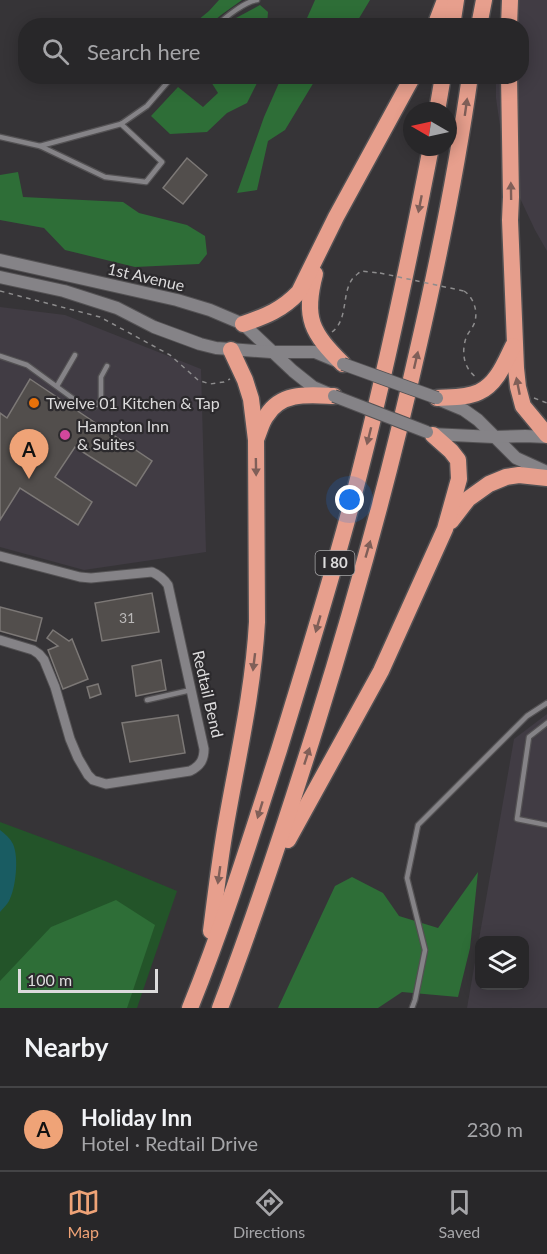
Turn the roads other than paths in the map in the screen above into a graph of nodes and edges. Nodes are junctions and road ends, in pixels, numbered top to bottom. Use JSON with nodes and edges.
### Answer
{"nodes":[{"id":1,"x":257,"y":0,"type":"edge"},
{"id":2,"x":445,"y":0,"type":"edge"},
{"id":3,"x":456,"y":0,"type":"edge"},
{"id":4,"x":483,"y":0,"type":"edge"},
{"id":5,"x":510,"y":0,"type":"edge"},
{"id":6,"x":224,"y":18,"type":"edge"},
{"id":7,"x":438,"y":18,"type":"edge"},
{"id":8,"x":453,"y":18,"type":"edge"},
{"id":9,"x":480,"y":18,"type":"edge"},
{"id":10,"x":509,"y":18,"type":"edge"},
{"id":11,"x":166,"y":84,"type":"edge"},
{"id":12,"x":409,"y":84,"type":"edge"},
{"id":13,"x":442,"y":84,"type":"edge"},
{"id":14,"x":469,"y":84,"type":"edge"},
{"id":15,"x":508,"y":84,"type":"edge"},
{"id":16,"x":439,"y":102,"type":"edge"},
{"id":17,"x":122,"y":124,"type":"junction"},
{"id":18,"x":0,"y":137,"type":"edge"},
{"id":19,"x":40,"y":146,"type":"junction"},
{"id":20,"x":428,"y":156,"type":"edge"},
{"id":21,"x":322,"y":244,"type":"junction"},
{"id":22,"x":0,"y":260,"type":"edge"},
{"id":23,"x":0,"y":277,"type":"edge"},
{"id":24,"x":243,"y":324,"type":"junction"},
{"id":25,"x":514,"y":344,"type":"junction"},
{"id":26,"x":231,"y":350,"type":"junction"},
{"id":27,"x":271,"y":352,"type":"junction"},
{"id":28,"x":75,"y":355,"type":"dead end"},
{"id":29,"x":0,"y":356,"type":"edge"},
{"id":30,"x":343,"y":363,"type":"junction"},
{"id":31,"x":107,"y":366,"type":"dead end"},
{"id":32,"x":57,"y":386,"type":"junction"},
{"id":33,"x":334,"y":396,"type":"junction"},
{"id":34,"x":436,"y":398,"type":"junction"},
{"id":35,"x":430,"y":434,"type":"junction"},
{"id":36,"x":547,"y":436,"type":"edge"},
{"id":37,"x":494,"y":437,"type":"junction"},
{"id":38,"x":256,"y":440,"type":"junction"},
{"id":39,"x":547,"y":472,"type":"edge"},
{"id":40,"x":547,"y":478,"type":"edge"},
{"id":41,"x":445,"y":529,"type":"junction"},
{"id":42,"x":0,"y":556,"type":"edge"},
{"id":43,"x":0,"y":640,"type":"edge"},
{"id":44,"x":191,"y":690,"type":"junction"},
{"id":45,"x":147,"y":700,"type":"dead end"},
{"id":46,"x":547,"y":704,"type":"edge"},
{"id":47,"x":547,"y":723,"type":"edge"},
{"id":48,"x":547,"y":825,"type":"edge"},
{"id":49,"x":270,"y":872,"type":"junction"},
{"id":50,"x":205,"y":971,"type":"junction"},
{"id":51,"x":190,"y":1008,"type":"edge"},
{"id":52,"x":220,"y":1008,"type":"edge"},
{"id":53,"x":412,"y":1008,"type":"edge"}],
"edges":[{"from":1,"to":6,"type":"lane"},
{"from":2,"to":7,"type":"highway"},
{"from":3,"to":8,"type":"highway"},
{"from":4,"to":9,"type":"highway"},
{"from":5,"to":10,"type":"highway"},
{"from":11,"to":17,"type":"lane"},
{"from":12,"to":21,"type":"highway"},
{"from":13,"to":16,"type":"highway"},
{"from":49,"to":14,"type":"highway","number":"I 80","one_way":true},
{"from":25,"to":15,"type":"highway","one_way":true},
{"from":17,"to":19,"type":"lane"},
{"from":17,"to":19,"type":"lane"},
{"from":18,"to":19,"type":"lane"},
{"from":20,"to":50,"type":"highway","number":"I 80","one_way":true},
{"from":21,"to":24,"type":"highway"},
{"from":21,"to":30,"type":"highway"},
{"from":22,"to":24,"type":"main road","name":"1st Avenue"},
{"from":23,"to":26,"type":"main road"},
{"from":24,"to":27,"type":"main road","name":"1st Avenue"},
{"from":25,"to":34,"type":"highway"},
{"from":36,"to":25,"type":"highway","one_way":true},
{"from":26,"to":27,"type":"main road"},
{"from":26,"to":38,"type":"highway"},
{"from":27,"to":30,"type":"main road"},
{"from":27,"to":33,"type":"main road","name":"1st Avenue"},
{"from":28,"to":32,"type":"lane"},
{"from":29,"to":32,"type":"lane"},
{"from":30,"to":34,"type":"main road","bridge":true},
{"from":31,"to":32,"type":"lane"},
{"from":33,"to":35,"type":"main road","name":"1st Avenue","bridge":true},
{"from":33,"to":38,"type":"highway"},
{"from":34,"to":37,"type":"main road"},
{"from":35,"to":37,"type":"main road","name":"1st Avenue"},
{"from":35,"to":41,"type":"highway"},
{"from":36,"to":37,"type":"main road","name":"1st Avenue"},
{"from":37,"to":39,"type":"main road"},
{"from":38,"to":50,"type":"highway","one_way":true},
{"from":40,"to":41,"type":"highway"},
{"from":41,"to":49,"type":"highway"},
{"from":42,"to":44,"type":"street","name":"Redtail Bend"},
{"from":43,"to":44,"type":"street","name":"Redtail Bend"},
{"from":44,"to":45,"type":"lane"},
{"from":46,"to":53,"type":"lane"},
{"from":47,"to":48,"type":"lane"},
{"from":49,"to":52,"type":"highway","number":"I 80"},
{"from":50,"to":51,"type":"highway","number":"I 80"}]}
